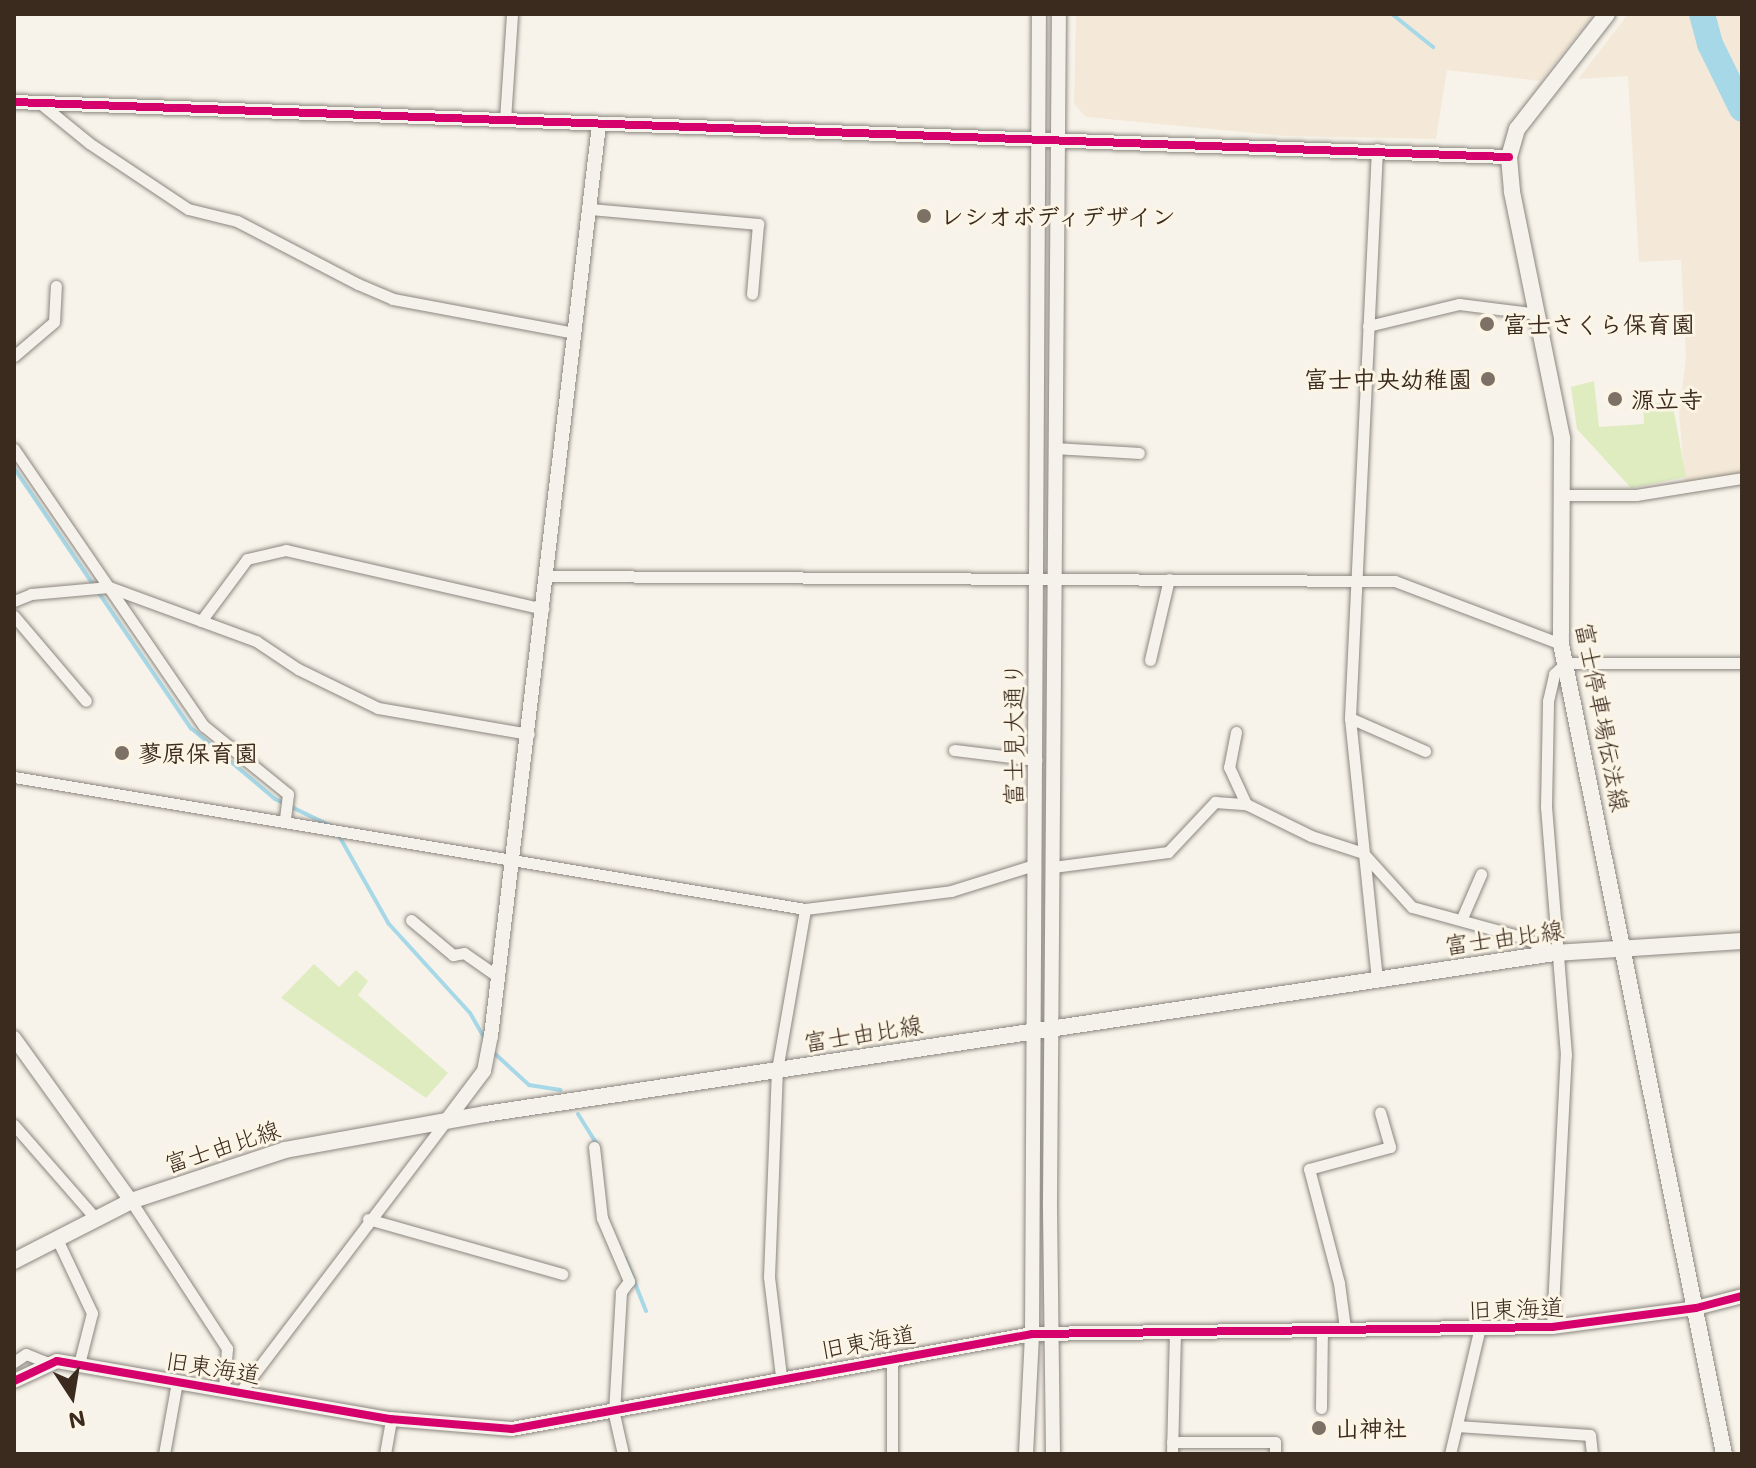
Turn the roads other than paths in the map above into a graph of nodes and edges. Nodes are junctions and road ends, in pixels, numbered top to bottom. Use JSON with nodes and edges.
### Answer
{"nodes":[{"id":1,"x":512,"y":14,"type":"edge"},
{"id":2,"x":1039,"y":14,"type":"edge"},
{"id":3,"x":1059,"y":14,"type":"edge"},
{"id":4,"x":1607,"y":14,"type":"edge"},
{"id":5,"x":14,"y":102,"type":"edge"},
{"id":6,"x":40,"y":103,"type":"junction"},
{"id":7,"x":505,"y":120,"type":"junction"},
{"id":8,"x":599,"y":125,"type":"junction"},
{"id":9,"x":1038,"y":137,"type":"junction"},
{"id":10,"x":1059,"y":139,"type":"junction"},
{"id":11,"x":1377,"y":149,"type":"junction"},
{"id":12,"x":1509,"y":157,"type":"junction"},
{"id":13,"x":590,"y":209,"type":"junction"},
{"id":14,"x":56,"y":286,"type":"dead end"},
{"id":15,"x":752,"y":294,"type":"dead end"},
{"id":16,"x":1538,"y":314,"type":"junction"},
{"id":17,"x":1368,"y":326,"type":"junction"},
{"id":18,"x":574,"y":333,"type":"junction"},
{"id":19,"x":14,"y":356,"type":"edge"},
{"id":20,"x":1055,"y":448,"type":"junction"},
{"id":21,"x":14,"y":449,"type":"edge"},
{"id":22,"x":1139,"y":453,"type":"dead end"},
{"id":23,"x":1742,"y":478,"type":"edge"},
{"id":24,"x":1561,"y":495,"type":"junction"},
{"id":25,"x":547,"y":576,"type":"junction"},
{"id":26,"x":1036,"y":579,"type":"junction"},
{"id":27,"x":1055,"y":579,"type":"junction"},
{"id":28,"x":1169,"y":579,"type":"junction"},
{"id":29,"x":1357,"y":581,"type":"junction"},
{"id":30,"x":109,"y":587,"type":"junction"},
{"id":31,"x":14,"y":601,"type":"edge"},
{"id":32,"x":543,"y":609,"type":"junction"},
{"id":33,"x":14,"y":616,"type":"edge"},
{"id":34,"x":201,"y":621,"type":"junction"},
{"id":35,"x":1561,"y":644,"type":"junction"},
{"id":36,"x":1150,"y":660,"type":"dead end"},
{"id":37,"x":1566,"y":663,"type":"junction"},
{"id":38,"x":1742,"y":663,"type":"edge"},
{"id":39,"x":86,"y":701,"type":"dead end"},
{"id":40,"x":1350,"y":718,"type":"junction"},
{"id":41,"x":1236,"y":732,"type":"dead end"},
{"id":42,"x":529,"y":734,"type":"junction"},
{"id":43,"x":954,"y":750,"type":"dead end"},
{"id":44,"x":1425,"y":751,"type":"dead end"},
{"id":45,"x":1036,"y":760,"type":"junction"},
{"id":46,"x":14,"y":777,"type":"edge"},
{"id":47,"x":1246,"y":804,"type":"junction"},
{"id":48,"x":285,"y":819,"type":"junction"},
{"id":49,"x":1363,"y":853,"type":"junction"},
{"id":50,"x":514,"y":862,"type":"junction"},
{"id":51,"x":1034,"y":865,"type":"junction"},
{"id":52,"x":1053,"y":867,"type":"junction"},
{"id":53,"x":1481,"y":874,"type":"dead end"},
{"id":54,"x":805,"y":909,"type":"junction"},
{"id":55,"x":1462,"y":918,"type":"junction"},
{"id":56,"x":411,"y":920,"type":"dead end"},
{"id":57,"x":1742,"y":941,"type":"edge"},
{"id":58,"x":1625,"y":948,"type":"junction"},
{"id":59,"x":1555,"y":953,"type":"junction"},
{"id":60,"x":497,"y":976,"type":"junction"},
{"id":61,"x":1377,"y":979,"type":"junction"},
{"id":62,"x":1051,"y":1028,"type":"junction"},
{"id":63,"x":1033,"y":1032,"type":"junction"},
{"id":64,"x":14,"y":1038,"type":"edge"},
{"id":65,"x":777,"y":1070,"type":"junction"},
{"id":66,"x":1380,"y":1112,"type":"dead end"},
{"id":67,"x":447,"y":1120,"type":"junction"},
{"id":68,"x":14,"y":1125,"type":"edge"},
{"id":69,"x":594,"y":1147,"type":"dead end"},
{"id":70,"x":131,"y":1201,"type":"junction"},
{"id":71,"x":96,"y":1219,"type":"junction"},
{"id":72,"x":368,"y":1219,"type":"junction"},
{"id":73,"x":57,"y":1239,"type":"junction"},
{"id":74,"x":14,"y":1261,"type":"edge"},
{"id":75,"x":562,"y":1274,"type":"dead end"},
{"id":76,"x":1742,"y":1296,"type":"edge"},
{"id":77,"x":1696,"y":1308,"type":"junction"},
{"id":78,"x":1552,"y":1327,"type":"junction"},
{"id":79,"x":1322,"y":1328,"type":"junction"},
{"id":80,"x":1345,"y":1328,"type":"junction"},
{"id":81,"x":1479,"y":1331,"type":"junction"},
{"id":82,"x":1052,"y":1332,"type":"junction"},
{"id":83,"x":1175,"y":1332,"type":"junction"},
{"id":84,"x":1032,"y":1334,"type":"junction"},
{"id":85,"x":892,"y":1358,"type":"junction"},
{"id":86,"x":14,"y":1362,"type":"edge"},
{"id":87,"x":46,"y":1362,"type":"junction"},
{"id":88,"x":79,"y":1364,"type":"junction"},
{"id":89,"x":781,"y":1376,"type":"junction"},
{"id":90,"x":14,"y":1381,"type":"edge"},
{"id":91,"x":177,"y":1382,"type":"junction"},
{"id":92,"x":224,"y":1388,"type":"junction"},
{"id":93,"x":241,"y":1391,"type":"junction"},
{"id":94,"x":1321,"y":1408,"type":"dead end"},
{"id":95,"x":614,"y":1414,"type":"junction"},
{"id":96,"x":391,"y":1419,"type":"junction"},
{"id":97,"x":1457,"y":1426,"type":"junction"},
{"id":98,"x":1172,"y":1448,"type":"edge"},
{"id":99,"x":164,"y":1454,"type":"edge"},
{"id":100,"x":385,"y":1454,"type":"edge"},
{"id":101,"x":623,"y":1454,"type":"edge"},
{"id":102,"x":892,"y":1454,"type":"edge"},
{"id":103,"x":1026,"y":1454,"type":"edge"},
{"id":104,"x":1053,"y":1454,"type":"edge"},
{"id":105,"x":1275,"y":1454,"type":"edge"},
{"id":106,"x":1450,"y":1454,"type":"edge"},
{"id":107,"x":1592,"y":1454,"type":"edge"},
{"id":108,"x":1724,"y":1454,"type":"edge"}],
"edges":[{"from":1,"to":7,"type":"street"},
{"from":2,"to":9,"type":"street","name":"富士見大通り"},
{"from":3,"to":10,"type":"street","name":"富士見大通り"},
{"from":4,"to":12,"type":"main road"},
{"from":5,"to":6,"type":"street"},
{"from":6,"to":7,"type":"street"},
{"from":6,"to":18,"type":"street"},
{"from":7,"to":8,"type":"street"},
{"from":8,"to":9,"type":"street"},
{"from":8,"to":13,"type":"street"},
{"from":9,"to":10,"type":"street"},
{"from":9,"to":26,"type":"street","name":"富士見大通り"},
{"from":10,"to":11,"type":"street"},
{"from":10,"to":20,"type":"street","name":"富士見大通り"},
{"from":11,"to":12,"type":"street"},
{"from":11,"to":17,"type":"street"},
{"from":12,"to":16,"type":"main road","name":"富士停車場伝法線"},
{"from":13,"to":15,"type":"street"},
{"from":13,"to":18,"type":"street"},
{"from":14,"to":19,"type":"street"},
{"from":16,"to":17,"type":"street"},
{"from":16,"to":24,"type":"main road","name":"富士停車場伝法線"},
{"from":17,"to":29,"type":"street"},
{"from":18,"to":25,"type":"street"},
{"from":20,"to":22,"type":"street"},
{"from":20,"to":27,"type":"street","name":"富士見大通り"},
{"from":21,"to":30,"type":"street"},
{"from":23,"to":24,"type":"street"},
{"from":24,"to":35,"type":"main road","name":"富士停車場伝法線"},
{"from":25,"to":26,"type":"street"},
{"from":25,"to":32,"type":"street"},
{"from":26,"to":27,"type":"street"},
{"from":26,"to":45,"type":"street","name":"富士見大通り"},
{"from":27,"to":28,"type":"street"},
{"from":27,"to":52,"type":"street","name":"富士見大通り"},
{"from":28,"to":29,"type":"street"},
{"from":28,"to":36,"type":"street"},
{"from":29,"to":35,"type":"street"},
{"from":29,"to":40,"type":"street"},
{"from":30,"to":31,"type":"street"},
{"from":30,"to":34,"type":"street"},
{"from":30,"to":48,"type":"street"},
{"from":32,"to":34,"type":"street"},
{"from":32,"to":42,"type":"street"},
{"from":33,"to":39,"type":"street"},
{"from":34,"to":42,"type":"street"},
{"from":35,"to":37,"type":"main road","name":"富士停車場伝法線"},
{"from":37,"to":38,"type":"street"},
{"from":37,"to":58,"type":"main road","name":"富士停車場伝法線"},
{"from":37,"to":59,"type":"street"},
{"from":40,"to":44,"type":"street"},
{"from":40,"to":49,"type":"street"},
{"from":41,"to":47,"type":"street"},
{"from":42,"to":50,"type":"street"},
{"from":43,"to":45,"type":"street"},
{"from":45,"to":51,"type":"street","name":"富士見大通り"},
{"from":46,"to":48,"type":"street"},
{"from":47,"to":49,"type":"street"},
{"from":47,"to":52,"type":"street"},
{"from":48,"to":50,"type":"street"},
{"from":49,"to":55,"type":"street"},
{"from":49,"to":61,"type":"street"},
{"from":50,"to":54,"type":"street"},
{"from":50,"to":60,"type":"street"},
{"from":51,"to":54,"type":"street"},
{"from":51,"to":63,"type":"street","name":"富士見大通り"},
{"from":52,"to":62,"type":"street","name":"富士見大通り"},
{"from":53,"to":55,"type":"street"},
{"from":54,"to":65,"type":"street"},
{"from":55,"to":59,"type":"street"},
{"from":56,"to":60,"type":"street"},
{"from":57,"to":58,"type":"main road","name":"富士由比線"},
{"from":58,"to":59,"type":"main road","name":"富士由比線"},
{"from":58,"to":77,"type":"main road","name":"富士停車場伝法線"},
{"from":59,"to":61,"type":"main road","name":"富士由比線"},
{"from":59,"to":78,"type":"street"},
{"from":60,"to":67,"type":"street"},
{"from":61,"to":62,"type":"main road","name":"富士由比線"},
{"from":62,"to":63,"type":"main road","name":"富士由比線"},
{"from":62,"to":82,"type":"street","name":"富士見大通り"},
{"from":63,"to":65,"type":"main road","name":"富士由比線"},
{"from":63,"to":84,"type":"street","name":"富士見大通り"},
{"from":64,"to":70,"type":"street"},
{"from":65,"to":67,"type":"main road","name":"富士由比線"},
{"from":65,"to":89,"type":"street"},
{"from":66,"to":80,"type":"street"},
{"from":67,"to":70,"type":"main road","name":"富士由比線"},
{"from":67,"to":72,"type":"street"},
{"from":68,"to":71,"type":"street"},
{"from":69,"to":95,"type":"street"},
{"from":70,"to":71,"type":"main road","name":"富士由比線"},
{"from":70,"to":92,"type":"street"},
{"from":71,"to":73,"type":"main road","name":"富士由比線"},
{"from":72,"to":75,"type":"street"},
{"from":72,"to":93,"type":"street"},
{"from":73,"to":74,"type":"main road","name":"富士由比線"},
{"from":73,"to":88,"type":"street"},
{"from":76,"to":77,"type":"street","name":"旧東海道"},
{"from":77,"to":78,"type":"street","name":"旧東海道"},
{"from":77,"to":108,"type":"main road","name":"富士停車場伝法線"},
{"from":78,"to":81,"type":"street","name":"旧東海道"},
{"from":79,"to":80,"type":"street","name":"旧東海道"},
{"from":79,"to":83,"type":"street","name":"旧東海道"},
{"from":79,"to":94,"type":"street"},
{"from":80,"to":81,"type":"street","name":"旧東海道"},
{"from":81,"to":97,"type":"street"},
{"from":82,"to":83,"type":"street","name":"旧東海道"},
{"from":82,"to":84,"type":"street","name":"旧東海道"},
{"from":82,"to":104,"type":"street","name":"富士見大通り"},
{"from":83,"to":98,"type":"street"},
{"from":84,"to":85,"type":"street","name":"旧東海道"},
{"from":84,"to":103,"type":"street","name":"富士見大通り"},
{"from":85,"to":89,"type":"street","name":"旧東海道"},
{"from":85,"to":102,"type":"street"},
{"from":86,"to":87,"type":"street"},
{"from":87,"to":88,"type":"street","name":"旧東海道"},
{"from":87,"to":90,"type":"street"},
{"from":88,"to":91,"type":"street","name":"旧東海道"},
{"from":89,"to":95,"type":"street","name":"旧東海道"},
{"from":91,"to":92,"type":"street","name":"旧東海道"},
{"from":91,"to":99,"type":"street"},
{"from":92,"to":93,"type":"street","name":"旧東海道"},
{"from":93,"to":96,"type":"street","name":"旧東海道"},
{"from":95,"to":96,"type":"street","name":"旧東海道"},
{"from":95,"to":101,"type":"street"},
{"from":96,"to":100,"type":"street"},
{"from":97,"to":106,"type":"street"},
{"from":97,"to":107,"type":"street"},
{"from":98,"to":105,"type":"street"}]}
